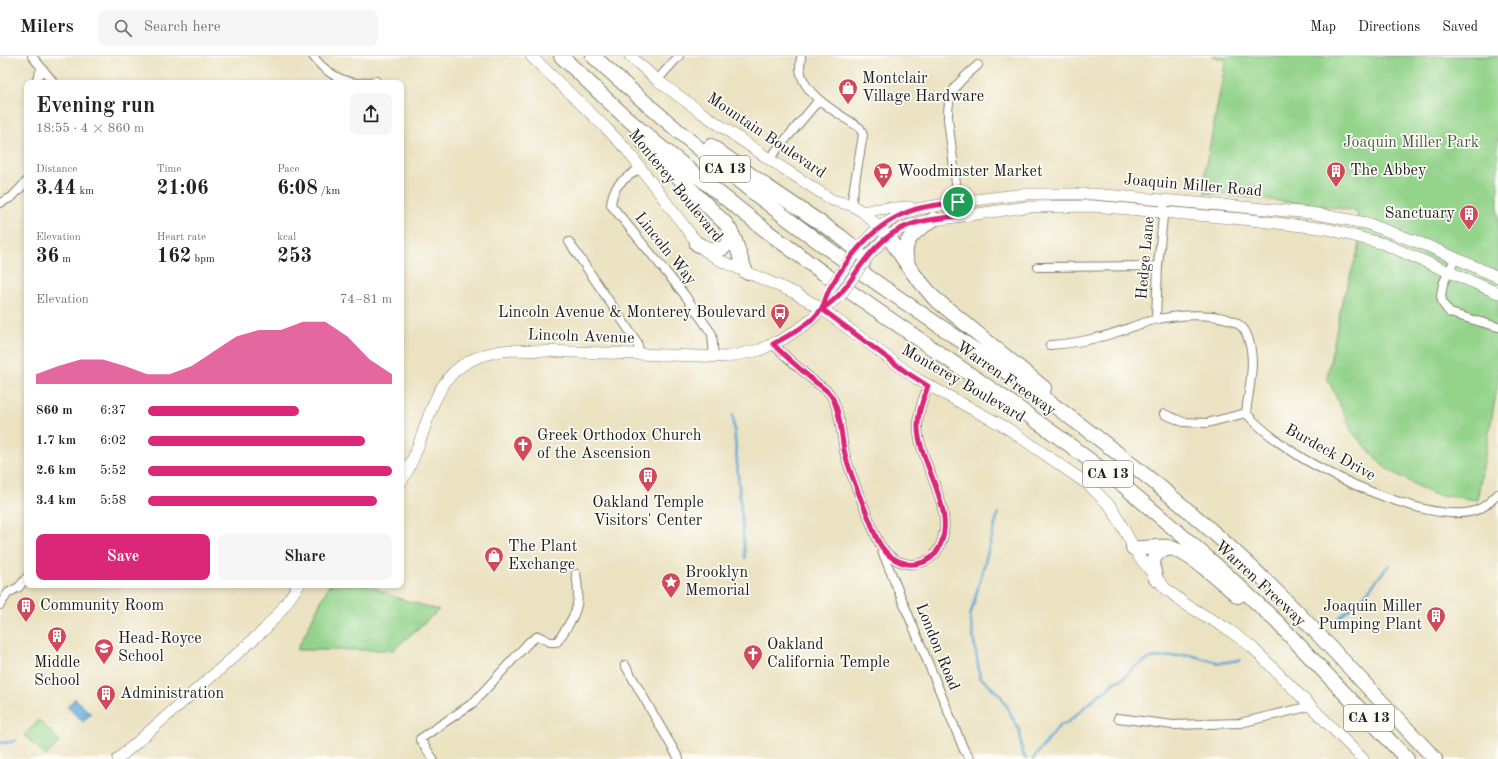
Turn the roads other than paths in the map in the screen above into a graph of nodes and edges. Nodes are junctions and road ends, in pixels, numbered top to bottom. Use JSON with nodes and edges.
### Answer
{"nodes":[{"id":1,"x":32,"y":56,"type":"edge"},
{"id":2,"x":313,"y":56,"type":"edge"},
{"id":3,"x":531,"y":56,"type":"edge"},
{"id":4,"x":560,"y":56,"type":"edge"},
{"id":5,"x":593,"y":56,"type":"edge"},
{"id":6,"x":630,"y":56,"type":"edge"},
{"id":7,"x":679,"y":56,"type":"edge"},
{"id":8,"x":801,"y":56,"type":"edge"},
{"id":9,"x":978,"y":65,"type":"dead end"},
{"id":10,"x":42,"y":68,"type":"junction"},
{"id":11,"x":618,"y":79,"type":"junction"},
{"id":12,"x":36,"y":80,"type":"edge"},
{"id":13,"x":52,"y":80,"type":"edge"},
{"id":14,"x":343,"y":80,"type":"edge"},
{"id":15,"x":658,"y":80,"type":"junction"},
{"id":16,"x":819,"y":100,"type":"junction"},
{"id":17,"x":622,"y":114,"type":"junction"},
{"id":18,"x":769,"y":159,"type":"junction"},
{"id":19,"x":640,"y":168,"type":"junction"},
{"id":20,"x":24,"y":184,"type":"edge"},
{"id":21,"x":1165,"y":199,"type":"junction"},
{"id":22,"x":958,"y":202,"type":"junction"},
{"id":23,"x":0,"y":203,"type":"edge"},
{"id":24,"x":851,"y":205,"type":"junction"},
{"id":25,"x":863,"y":212,"type":"junction"},
{"id":26,"x":933,"y":212,"type":"junction"},
{"id":27,"x":1164,"y":212,"type":"junction"},
{"id":28,"x":960,"y":216,"type":"junction"},
{"id":29,"x":726,"y":224,"type":"junction"},
{"id":30,"x":884,"y":232,"type":"junction"},
{"id":31,"x":568,"y":242,"type":"dead end"},
{"id":32,"x":697,"y":244,"type":"junction"},
{"id":33,"x":858,"y":256,"type":"junction"},
{"id":34,"x":1455,"y":259,"type":"junction"},
{"id":35,"x":1158,"y":266,"type":"junction"},
{"id":36,"x":1038,"y":268,"type":"dead end"},
{"id":37,"x":1449,"y":271,"type":"junction"},
{"id":38,"x":746,"y":272,"type":"junction"},
{"id":39,"x":913,"y":273,"type":"junction"},
{"id":40,"x":1498,"y":277,"type":"edge"},
{"id":41,"x":1498,"y":293,"type":"edge"},
{"id":42,"x":822,"y":309,"type":"junction"},
{"id":43,"x":1156,"y":319,"type":"junction"},
{"id":44,"x":1498,"y":327,"type":"edge"},
{"id":45,"x":773,"y":344,"type":"junction"},
{"id":46,"x":1050,"y":345,"type":"dead end"},
{"id":47,"x":640,"y":355,"type":"junction"},
{"id":48,"x":714,"y":357,"type":"junction"},
{"id":49,"x":928,"y":386,"type":"junction"},
{"id":50,"x":1060,"y":409,"type":"junction"},
{"id":51,"x":1246,"y":413,"type":"junction"},
{"id":52,"x":1164,"y":414,"type":"dead end"},
{"id":53,"x":404,"y":477,"type":"edge"},
{"id":54,"x":1498,"y":494,"type":"edge"},
{"id":55,"x":880,"y":545,"type":"junction"},
{"id":56,"x":1133,"y":548,"type":"junction"},
{"id":57,"x":1173,"y":548,"type":"junction"},
{"id":58,"x":576,"y":574,"type":"dead end"},
{"id":59,"x":1156,"y":579,"type":"junction"},
{"id":60,"x":24,"y":580,"type":"edge"},
{"id":61,"x":297,"y":588,"type":"edge"},
{"id":62,"x":4,"y":593,"type":"edge"},
{"id":63,"x":0,"y":604,"type":"edge"},
{"id":64,"x":625,"y":665,"type":"dead end"},
{"id":65,"x":1332,"y":678,"type":"junction"},
{"id":66,"x":1311,"y":706,"type":"junction"},
{"id":67,"x":1118,"y":718,"type":"dead end"},
{"id":68,"x":118,"y":759,"type":"edge"},
{"id":69,"x":433,"y":759,"type":"edge"},
{"id":70,"x":679,"y":759,"type":"edge"},
{"id":71,"x":970,"y":759,"type":"edge"},
{"id":72,"x":1363,"y":759,"type":"edge"},
{"id":73,"x":1407,"y":759,"type":"edge"},
{"id":74,"x":1435,"y":759,"type":"edge"}],
"edges":[{"from":1,"to":10,"type":"street"},
{"from":2,"to":14,"type":"street"},
{"from":3,"to":19,"type":"main road","name":"Monterey Boulevard"},
{"from":4,"to":17,"type":"highway","name":"Warren Freeway","number":"CA 13"},
{"from":5,"to":11,"type":"highway","name":"Warren Freeway","number":"CA 13"},
{"from":6,"to":15,"type":"main road","name":"Mountain Boulevard"},
{"from":7,"to":15,"type":"street"},
{"from":8,"to":16,"type":"street"},
{"from":9,"to":22,"type":"street"},
{"from":10,"to":12,"type":"street"},
{"from":10,"to":13,"type":"street"},
{"from":11,"to":33,"type":"highway"},
{"from":11,"to":50,"type":"highway","name":"Warren Freeway","number":"CA 13"},
{"from":15,"to":18,"type":"main road","name":"Mountain Boulevard"},
{"from":16,"to":18,"type":"street"},
{"from":16,"to":24,"type":"street"},
{"from":17,"to":29,"type":"highway"},
{"from":17,"to":65,"type":"highway","name":"Warren Freeway","number":"CA 13"},
{"from":18,"to":24,"type":"main road","name":"Mountain Boulevard"},
{"from":19,"to":32,"type":"main road","name":"Monterey Boulevard"},
{"from":19,"to":48,"type":"street","name":"Lincoln Way"},
{"from":20,"to":23,"type":"street"},
{"from":21,"to":22,"type":"main road","name":"Joaquin Miller Road"},
{"from":21,"to":27,"type":"street","name":"Hedge Lane"},
{"from":21,"to":34,"type":"main road","name":"Joaquin Miller Road"},
{"from":22,"to":26,"type":"main road","name":"Joaquin Miller Road"},
{"from":22,"to":28,"type":"street"},
{"from":24,"to":25,"type":"main road","name":"Mountain Boulevard"},
{"from":25,"to":26,"type":"main road"},
{"from":25,"to":30,"type":"main road","name":"Mountain Boulevard"},
{"from":26,"to":28,"type":"main road","name":"Joaquin Miller Road"},
{"from":26,"to":30,"type":"main road","name":"Joaquin Miller Road"},
{"from":26,"to":39,"type":"highway"},
{"from":27,"to":28,"type":"main road","name":"Joaquin Miller Road"},
{"from":27,"to":35,"type":"street","name":"Hedge Lane"},
{"from":27,"to":37,"type":"main road","name":"Joaquin Miller Road"},
{"from":29,"to":32,"type":"highway"},
{"from":29,"to":38,"type":"highway"},
{"from":30,"to":33,"type":"main road","name":"Lincoln Avenue"},
{"from":30,"to":39,"type":"highway"},
{"from":31,"to":47,"type":"street"},
{"from":32,"to":38,"type":"main road","name":"Monterey Boulevard"},
{"from":33,"to":42,"type":"main road","name":"Lincoln Avenue","bridge":true},
{"from":33,"to":42,"type":"main road","name":"Lincoln Avenue","bridge":true},
{"from":34,"to":37,"type":"street"},
{"from":34,"to":40,"type":"main road","name":"Joaquin Miller Road"},
{"from":35,"to":36,"type":"street"},
{"from":35,"to":43,"type":"street","name":"Hedge Lane"},
{"from":37,"to":41,"type":"main road","name":"Joaquin Miller Road"},
{"from":37,"to":44,"type":"street"},
{"from":38,"to":42,"type":"main road","name":"Monterey Boulevard"},
{"from":39,"to":50,"type":"highway"},
{"from":42,"to":45,"type":"main road","name":"Lincoln Avenue"},
{"from":42,"to":49,"type":"main road","name":"Monterey Boulevard"},
{"from":43,"to":46,"type":"street"},
{"from":43,"to":51,"type":"street"},
{"from":45,"to":48,"type":"main road","name":"Lincoln Avenue"},
{"from":45,"to":55,"type":"street","name":"London Road"},
{"from":47,"to":48,"type":"main road","name":"Lincoln Avenue"},
{"from":47,"to":53,"type":"main road","name":"Lincoln Avenue"},
{"from":49,"to":55,"type":"street"},
{"from":49,"to":56,"type":"main road","name":"Monterey Boulevard"},
{"from":50,"to":74,"type":"highway","name":"Warren Freeway","number":"CA 13"},
{"from":51,"to":52,"type":"street"},
{"from":51,"to":54,"type":"street","name":"Burdeck Drive"},
{"from":55,"to":71,"type":"street","name":"London Road"},
{"from":56,"to":57,"type":"highway"},
{"from":56,"to":59,"type":"main road","name":"Monterey Boulevard"},
{"from":57,"to":59,"type":"highway"},
{"from":57,"to":65,"type":"highway"},
{"from":58,"to":69,"type":"street"},
{"from":59,"to":66,"type":"main road","name":"Monterey Boulevard"},
{"from":60,"to":62,"type":"street"},
{"from":61,"to":68,"type":"main road"},
{"from":62,"to":63,"type":"street"},
{"from":64,"to":70,"type":"street"},
{"from":65,"to":73,"type":"highway","name":"Warren Freeway","number":"CA 13"},
{"from":66,"to":67,"type":"street"},
{"from":66,"to":72,"type":"main road","name":"Monterey Boulevard"}]}
